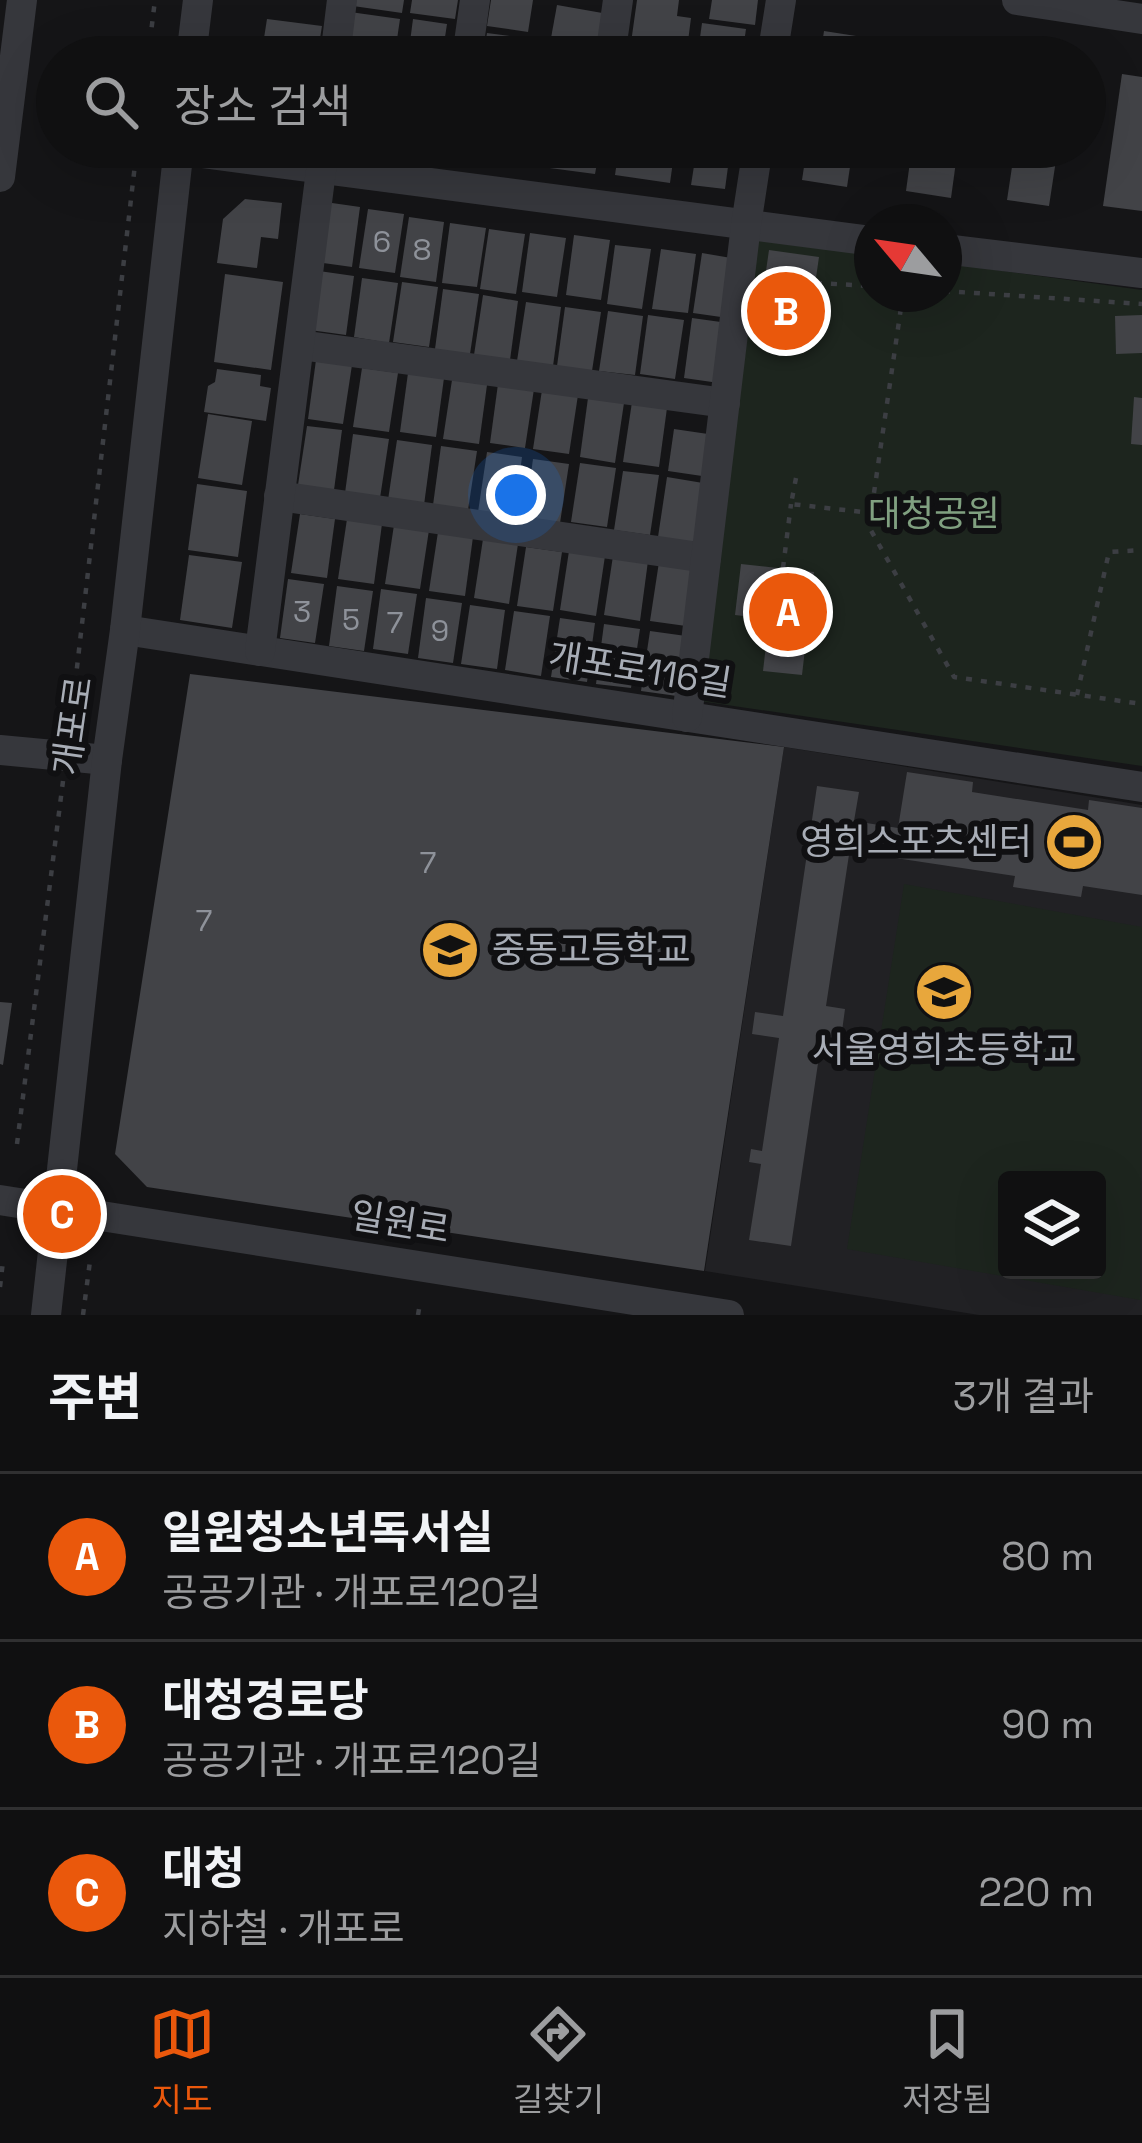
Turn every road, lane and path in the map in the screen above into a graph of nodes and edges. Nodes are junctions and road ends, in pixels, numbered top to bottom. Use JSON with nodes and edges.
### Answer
{"nodes":[{"id":1,"x":22,"y":0,"type":"edge"},
{"id":2,"x":154,"y":0,"type":"edge"},
{"id":3,"x":198,"y":0,"type":"edge"},
{"id":4,"x":342,"y":0,"type":"edge"},
{"id":5,"x":475,"y":0,"type":"edge"},
{"id":6,"x":618,"y":0,"type":"edge"},
{"id":7,"x":781,"y":0,"type":"edge"},
{"id":8,"x":1033,"y":1,"type":"edge"},
{"id":9,"x":1142,"y":19,"type":"edge"},
{"id":10,"x":150,"y":36,"type":"edge"},
{"id":11,"x":194,"y":36,"type":"edge"},
{"id":12,"x":338,"y":36,"type":"edge"},
{"id":13,"x":470,"y":36,"type":"edge"},
{"id":14,"x":613,"y":36,"type":"edge"},
{"id":15,"x":775,"y":36,"type":"edge"},
{"id":16,"x":135,"y":168,"type":"edge"},
{"id":17,"x":177,"y":168,"type":"edge"},
{"id":18,"x":322,"y":168,"type":"edge"},
{"id":19,"x":386,"y":168,"type":"edge"},
{"id":20,"x":755,"y":168,"type":"edge"},
{"id":21,"x":0,"y":177,"type":"edge"},
{"id":22,"x":746,"y":225,"type":"junction"},
{"id":23,"x":854,"y":239,"type":"edge"},
{"id":24,"x":962,"y":251,"type":"edge"},
{"id":25,"x":1142,"y":273,"type":"edge"},
{"id":26,"x":816,"y":283,"type":"dead end"},
{"id":27,"x":854,"y":285,"type":"edge"},
{"id":28,"x":962,"y":292,"type":"edge"},
{"id":29,"x":1142,"y":304,"type":"edge"},
{"id":30,"x":900,"y":312,"type":"edge"},
{"id":31,"x":300,"y":345,"type":"junction"},
{"id":32,"x":725,"y":403,"type":"junction"},
{"id":33,"x":796,"y":478,"type":"dead end"},
{"id":34,"x":279,"y":496,"type":"junction"},
{"id":35,"x":791,"y":504,"type":"junction"},
{"id":36,"x":871,"y":513,"type":"junction"},
{"id":37,"x":1142,"y":550,"type":"edge"},
{"id":38,"x":706,"y":558,"type":"junction"},
{"id":39,"x":783,"y":568,"type":"dead end"},
{"id":40,"x":125,"y":630,"type":"junction"},
{"id":41,"x":260,"y":651,"type":"junction"},
{"id":42,"x":1077,"y":694,"type":"junction"},
{"id":43,"x":1142,"y":704,"type":"edge"},
{"id":44,"x":687,"y":717,"type":"junction"},
{"id":45,"x":0,"y":750,"type":"edge"},
{"id":46,"x":66,"y":756,"type":"junction"},
{"id":47,"x":107,"y":760,"type":"junction"},
{"id":48,"x":1142,"y":787,"type":"edge"},
{"id":49,"x":17,"y":1144,"type":"dead end"},
{"id":50,"x":0,"y":1200,"type":"edge"},
{"id":51,"x":58,"y":1208,"type":"junction"},
{"id":52,"x":3,"y":1261,"type":"edge"},
{"id":53,"x":90,"y":1261,"type":"dead end"},
{"id":54,"x":0,"y":1287,"type":"edge"},
{"id":55,"x":46,"y":1315,"type":"edge"},
{"id":56,"x":83,"y":1315,"type":"edge"},
{"id":57,"x":729,"y":1315,"type":"edge"}],
"edges":[{"from":1,"to":21,"type":"street"},
{"from":2,"to":10,"type":"path"},
{"from":3,"to":11,"type":"street"},
{"from":4,"to":12,"type":"street"},
{"from":5,"to":13,"type":"street"},
{"from":6,"to":14,"type":"street"},
{"from":7,"to":15,"type":"street"},
{"from":8,"to":9,"type":"street"},
{"from":16,"to":46,"type":"path"},
{"from":17,"to":40,"type":"street","name":"개포로"},
{"from":18,"to":31,"type":"street"},
{"from":19,"to":22,"type":"street"},
{"from":20,"to":22,"type":"street"},
{"from":22,"to":23,"type":"street"},
{"from":22,"to":32,"type":"street"},
{"from":24,"to":25,"type":"street"},
{"from":26,"to":27,"type":"path"},
{"from":28,"to":29,"type":"path"},
{"from":30,"to":36,"type":"path"},
{"from":31,"to":32,"type":"street"},
{"from":31,"to":34,"type":"street"},
{"from":32,"to":38,"type":"street"},
{"from":33,"to":35,"type":"path"},
{"from":34,"to":38,"type":"street"},
{"from":34,"to":41,"type":"street"},
{"from":35,"to":36,"type":"path"},
{"from":35,"to":39,"type":"path"},
{"from":36,"to":42,"type":"path"},
{"from":37,"to":42,"type":"path"},
{"from":38,"to":44,"type":"street"},
{"from":40,"to":41,"type":"street","name":"개포로116길"},
{"from":40,"to":47,"type":"street","name":"개포로"},
{"from":41,"to":44,"type":"street","name":"개포로116길"},
{"from":42,"to":43,"type":"path"},
{"from":44,"to":48,"type":"street","name":"개포로116길"},
{"from":45,"to":46,"type":"street"},
{"from":46,"to":47,"type":"street"},
{"from":46,"to":49,"type":"path"},
{"from":47,"to":51,"type":"street","name":"개포로"},
{"from":50,"to":51,"type":"street","name":"일원로"},
{"from":51,"to":55,"type":"street","name":"개포로"},
{"from":51,"to":57,"type":"street","name":"일원로"},
{"from":52,"to":54,"type":"path"},
{"from":53,"to":56,"type":"path"}]}
